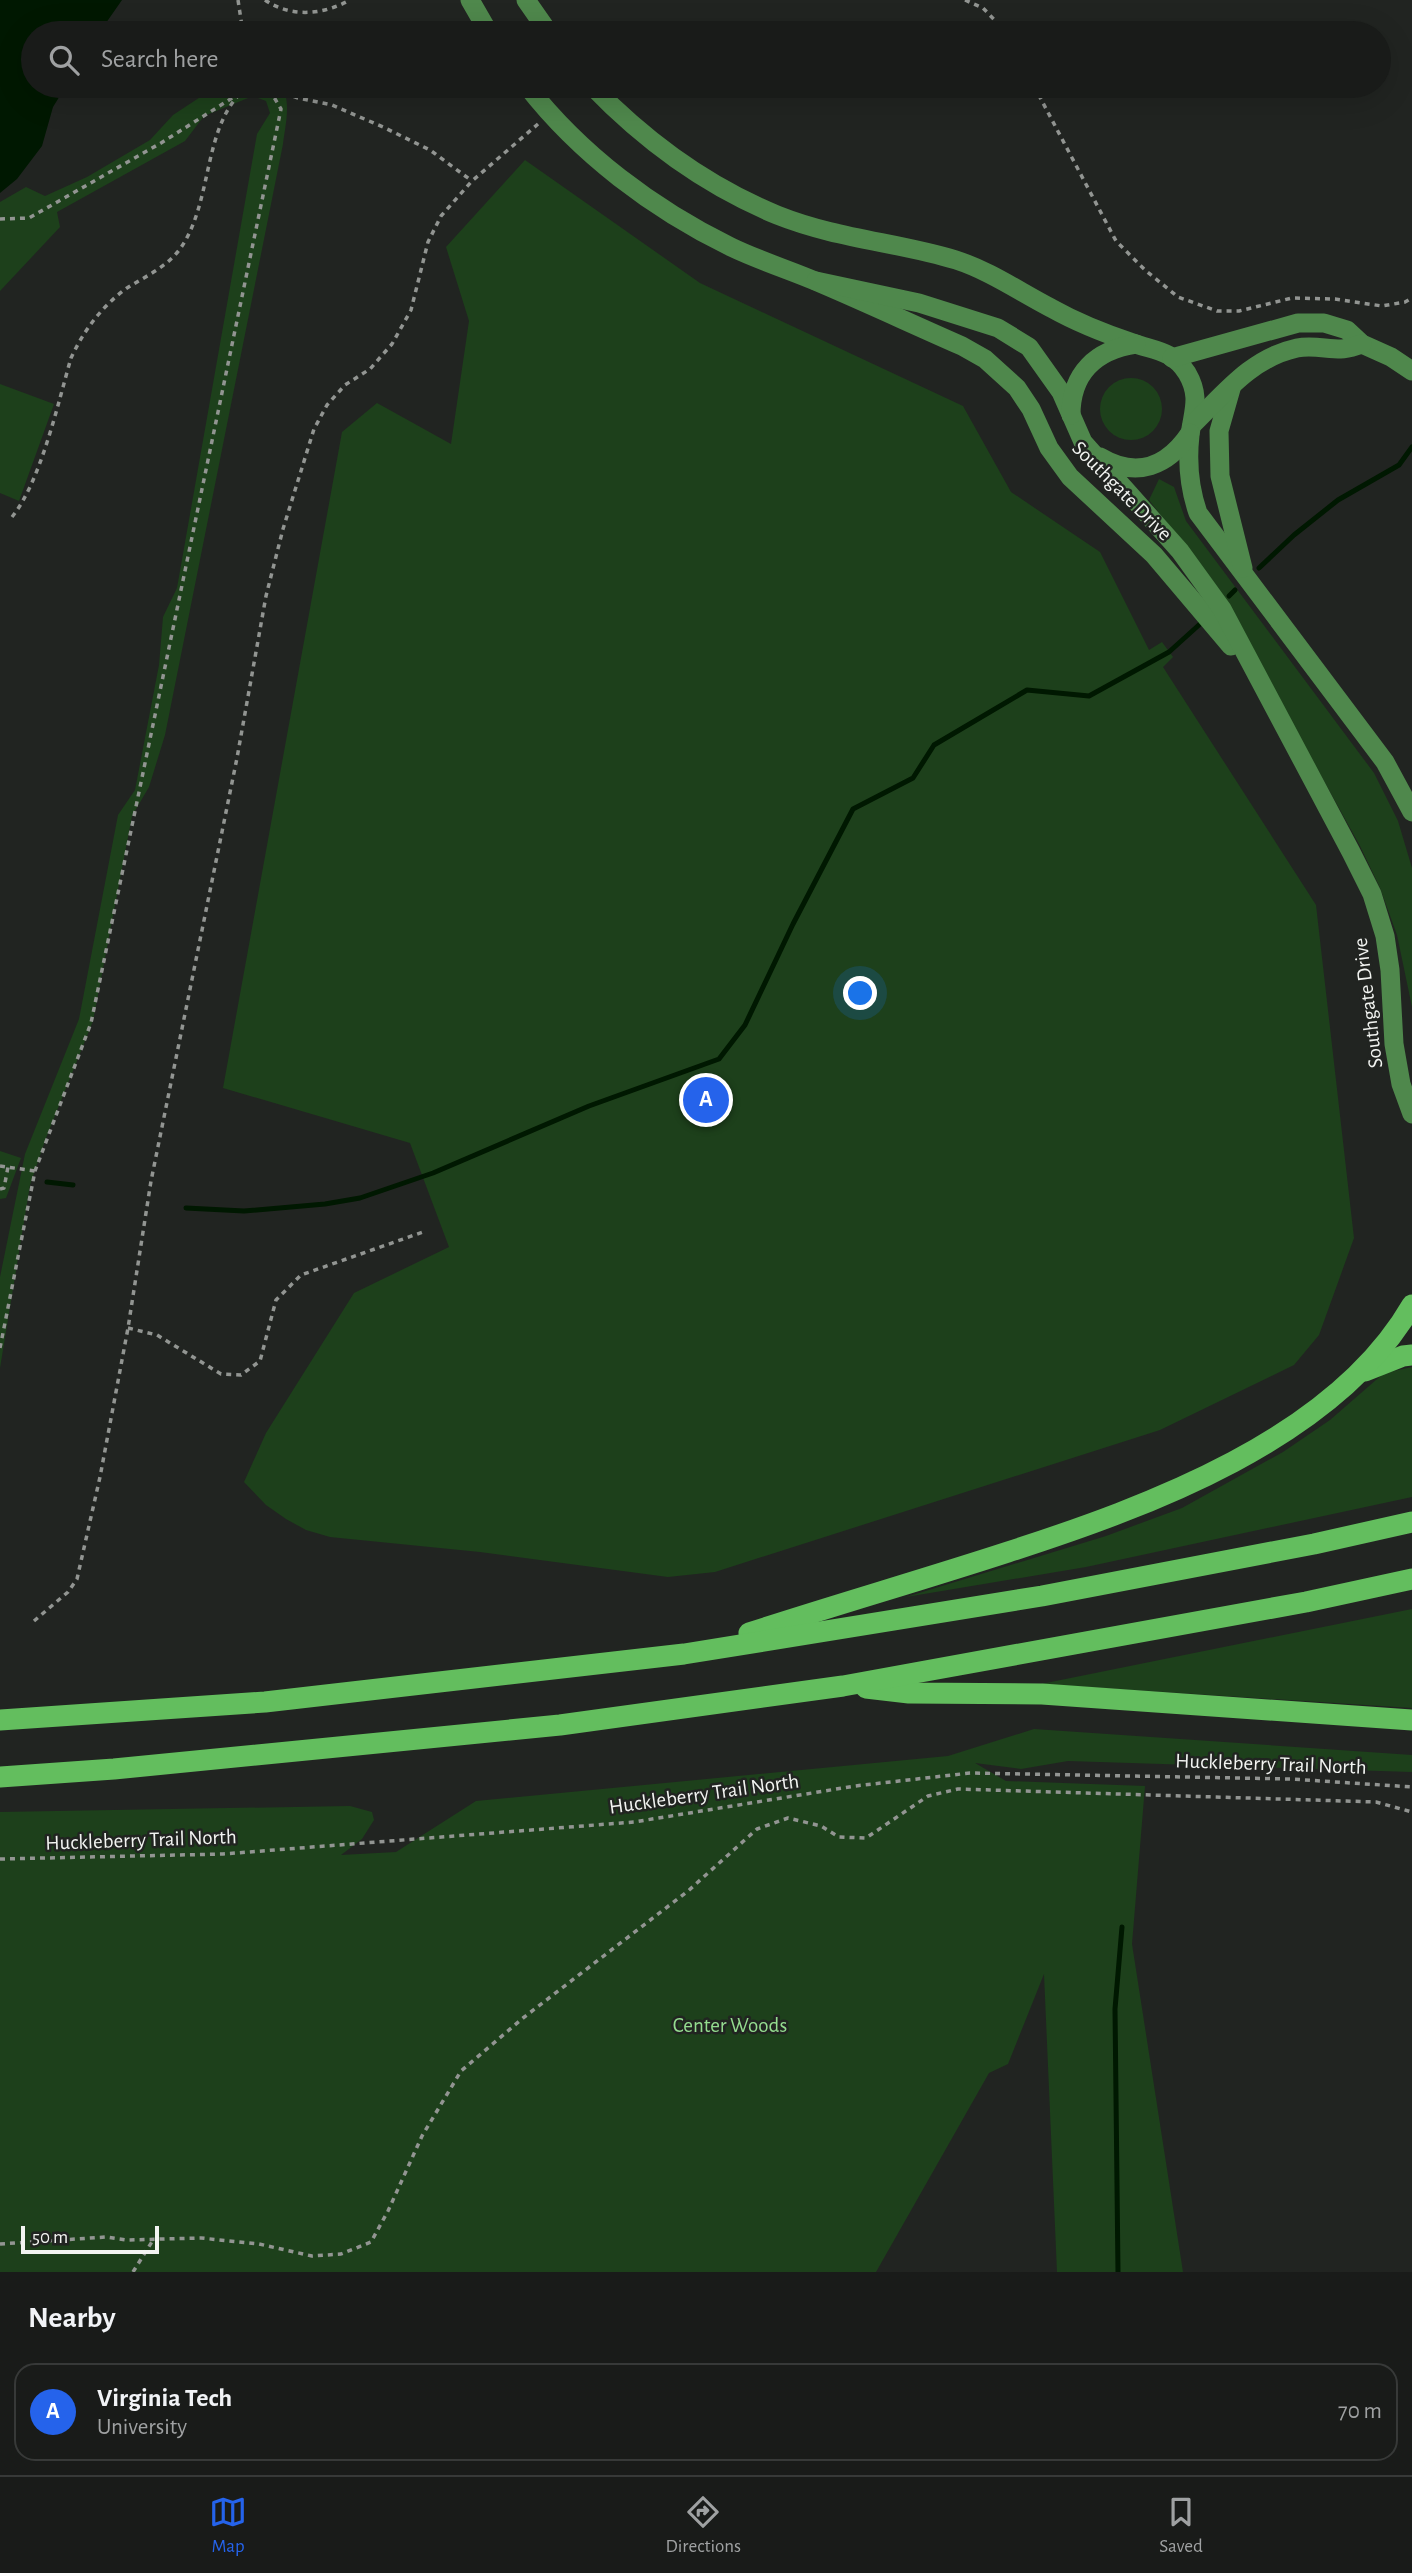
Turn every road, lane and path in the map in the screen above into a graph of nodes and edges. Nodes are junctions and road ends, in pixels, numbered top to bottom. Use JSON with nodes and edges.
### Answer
{"nodes":[{"id":1,"x":238,"y":0,"type":"edge"},
{"id":2,"x":265,"y":0,"type":"edge"},
{"id":3,"x":350,"y":0,"type":"edge"},
{"id":4,"x":470,"y":0,"type":"edge"},
{"id":5,"x":526,"y":0,"type":"edge"},
{"id":6,"x":965,"y":0,"type":"edge"},
{"id":7,"x":241,"y":21,"type":"edge"},
{"id":8,"x":482,"y":21,"type":"edge"},
{"id":9,"x":541,"y":21,"type":"edge"},
{"id":10,"x":995,"y":21,"type":"edge"},
{"id":11,"x":232,"y":98,"type":"edge"},
{"id":12,"x":237,"y":98,"type":"edge"},
{"id":13,"x":275,"y":98,"type":"edge"},
{"id":14,"x":298,"y":98,"type":"edge"},
{"id":15,"x":537,"y":98,"type":"edge"},
{"id":16,"x":603,"y":98,"type":"edge"},
{"id":17,"x":1040,"y":98,"type":"edge"},
{"id":18,"x":550,"y":113,"type":"junction"},
{"id":19,"x":472,"y":181,"type":"junction"},
{"id":20,"x":0,"y":219,"type":"edge"},
{"id":21,"x":816,"y":281,"type":"junction"},
{"id":22,"x":1412,"y":298,"type":"edge"},
{"id":23,"x":1136,"y":344,"type":"junction"},
{"id":24,"x":1362,"y":344,"type":"junction"},
{"id":25,"x":1172,"y":358,"type":"junction"},
{"id":26,"x":1412,"y":371,"type":"edge"},
{"id":27,"x":1232,"y":384,"type":"junction"},
{"id":28,"x":1071,"y":415,"type":"junction"},
{"id":29,"x":1191,"y":429,"type":"junction"},
{"id":30,"x":1096,"y":455,"type":"junction"},
{"id":31,"x":12,"y":517,"type":"dead end"},
{"id":32,"x":1245,"y":576,"type":"junction"},
{"id":33,"x":1271,"y":700,"type":"junction"},
{"id":34,"x":1412,"y":812,"type":"edge"},
{"id":35,"x":1412,"y":1114,"type":"edge"},
{"id":36,"x":0,"y":1166,"type":"edge"},
{"id":37,"x":8,"y":1167,"type":"junction"},
{"id":38,"x":35,"y":1171,"type":"junction"},
{"id":39,"x":0,"y":1189,"type":"edge"},
{"id":40,"x":423,"y":1232,"type":"dead end"},
{"id":41,"x":1412,"y":1305,"type":"edge"},
{"id":42,"x":128,"y":1328,"type":"junction"},
{"id":43,"x":0,"y":1348,"type":"edge"},
{"id":44,"x":1412,"y":1355,"type":"edge"},
{"id":45,"x":1361,"y":1373,"type":"junction"},
{"id":46,"x":1412,"y":1522,"type":"edge"},
{"id":47,"x":1412,"y":1579,"type":"edge"},
{"id":48,"x":34,"y":1621,"type":"dead end"},
{"id":49,"x":684,"y":1654,"type":"junction"},
{"id":50,"x":843,"y":1686,"type":"junction"},
{"id":51,"x":0,"y":1720,"type":"edge"},
{"id":52,"x":1412,"y":1720,"type":"edge"},
{"id":53,"x":0,"y":1777,"type":"edge"},
{"id":54,"x":1412,"y":1787,"type":"edge"},
{"id":55,"x":1412,"y":1812,"type":"edge"},
{"id":56,"x":0,"y":1859,"type":"edge"},
{"id":57,"x":153,"y":2240,"type":"junction"},
{"id":58,"x":0,"y":2244,"type":"edge"},
{"id":59,"x":132,"y":2272,"type":"edge"}],
"edges":[{"from":1,"to":7,"type":"path"},
{"from":2,"to":3,"type":"path"},
{"from":4,"to":8,"type":"main road"},
{"from":5,"to":9,"type":"main road"},
{"from":6,"to":10,"type":"path"},
{"from":11,"to":20,"type":"path"},
{"from":12,"to":31,"type":"path"},
{"from":13,"to":38,"type":"path"},
{"from":14,"to":19,"type":"path"},
{"from":15,"to":18,"type":"main road","name":"Southgate Drive"},
{"from":16,"to":23,"type":"main road"},
{"from":17,"to":22,"type":"path"},
{"from":18,"to":19,"type":"path"},
{"from":18,"to":21,"type":"main road","name":"Southgate Drive"},
{"from":19,"to":42,"type":"path"},
{"from":21,"to":28,"type":"main road","name":"Southgate Drive"},
{"from":21,"to":33,"type":"main road","name":"Southgate Drive"},
{"from":23,"to":25,"type":"main road"},
{"from":23,"to":28,"type":"main road","name":"Southgate Drive"},
{"from":24,"to":25,"type":"main road"},
{"from":24,"to":26,"type":"main road"},
{"from":24,"to":27,"type":"main road"},
{"from":25,"to":29,"type":"main road","name":"Southgate Drive"},
{"from":27,"to":29,"type":"main road"},
{"from":27,"to":32,"type":"main road"},
{"from":28,"to":30,"type":"main road","name":"Southgate Drive"},
{"from":29,"to":30,"type":"main road","name":"Southgate Drive"},
{"from":29,"to":32,"type":"main road","name":"Southgate Drive"},
{"from":30,"to":33,"type":"main road","name":"Southgate Drive"},
{"from":32,"to":34,"type":"main road","name":"Southgate Drive"},
{"from":33,"to":35,"type":"main road","name":"Southgate Drive"},
{"from":36,"to":37,"type":"path"},
{"from":37,"to":38,"type":"path"},
{"from":37,"to":39,"type":"path"},
{"from":38,"to":43,"type":"path"},
{"from":40,"to":42,"type":"path"},
{"from":41,"to":45,"type":"highway"},
{"from":42,"to":48,"type":"path"},
{"from":44,"to":45,"type":"highway"},
{"from":45,"to":49,"type":"highway"},
{"from":46,"to":49,"type":"highway"},
{"from":47,"to":50,"type":"highway"},
{"from":49,"to":51,"type":"highway"},
{"from":50,"to":52,"type":"highway"},
{"from":50,"to":53,"type":"highway"},
{"from":54,"to":56,"type":"path","name":"Huckleberry Trail North"},
{"from":55,"to":57,"type":"path"},
{"from":57,"to":58,"type":"path"},
{"from":57,"to":59,"type":"path"}]}
